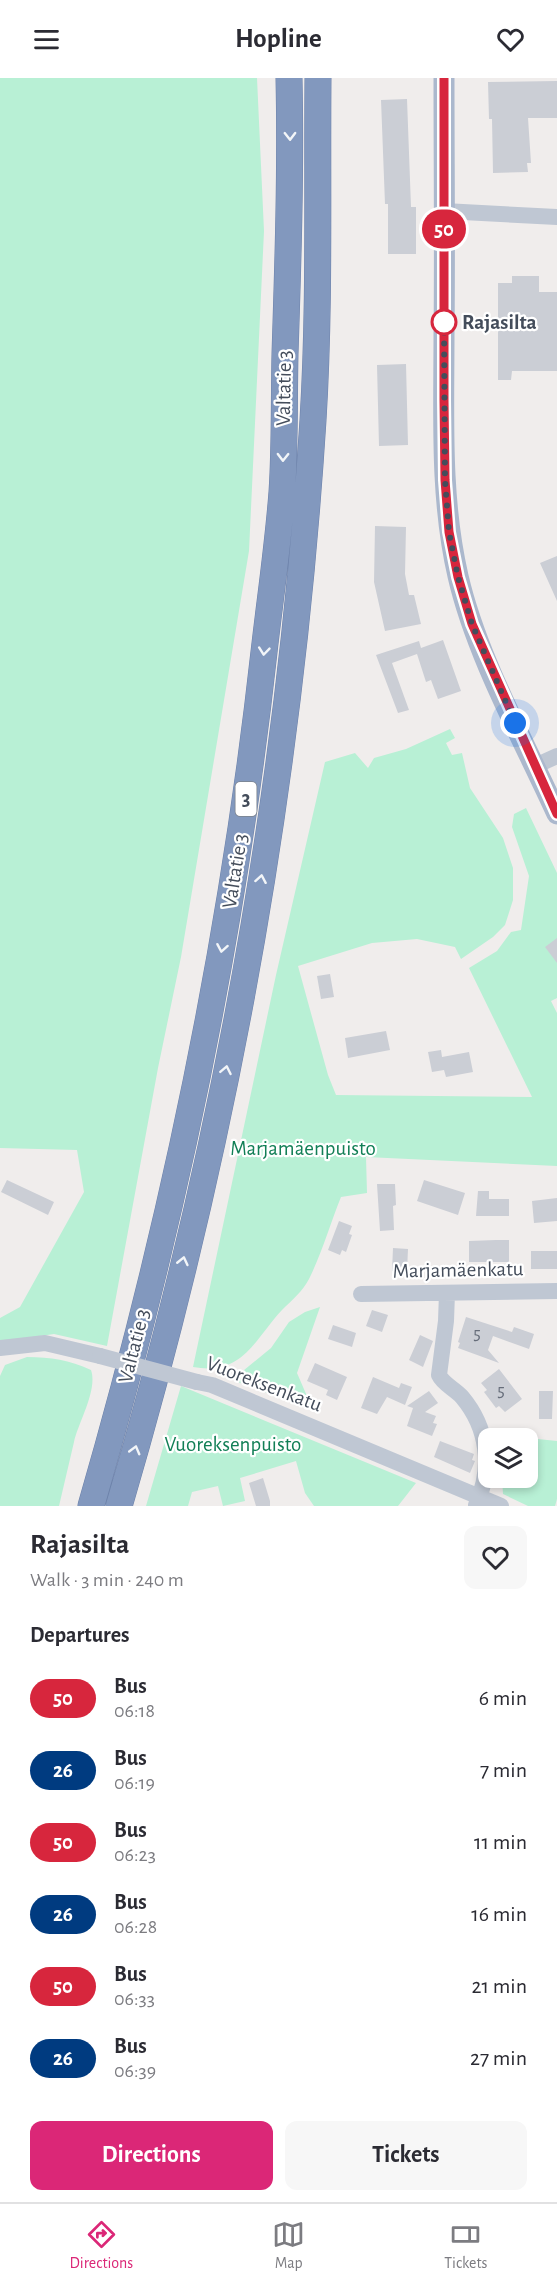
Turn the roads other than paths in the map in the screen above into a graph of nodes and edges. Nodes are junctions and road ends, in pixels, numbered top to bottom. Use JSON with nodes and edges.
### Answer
{"nodes":[{"id":1,"x":289,"y":78,"type":"edge"},
{"id":2,"x":318,"y":78,"type":"edge"},
{"id":3,"x":444,"y":78,"type":"edge"},
{"id":4,"x":444,"y":212,"type":"junction"},
{"id":5,"x":557,"y":217,"type":"edge"},
{"id":6,"x":557,"y":756,"type":"edge"},
{"id":7,"x":535,"y":766,"type":"junction"},
{"id":8,"x":557,"y":814,"type":"edge"},
{"id":9,"x":557,"y":1291,"type":"edge"},
{"id":10,"x":447,"y":1293,"type":"junction"},
{"id":11,"x":361,"y":1294,"type":"dead end"},
{"id":12,"x":0,"y":1348,"type":"edge"},
{"id":13,"x":478,"y":1502,"type":"edge"},
{"id":14,"x":92,"y":1506,"type":"edge"},
{"id":15,"x":119,"y":1506,"type":"edge"},
{"id":16,"x":501,"y":1506,"type":"edge"}],
"edges":[{"from":1,"to":14,"type":"highway","name":"Valtatie 3","number":"3","one_way":true},
{"from":15,"to":2,"type":"highway","name":"Valtatie 3","number":"3","one_way":true},
{"from":3,"to":4,"type":"main road"},
{"from":4,"to":5,"type":"street"},
{"from":4,"to":7,"type":"main road"},
{"from":6,"to":7,"type":"street"},
{"from":7,"to":8,"type":"main road"},
{"from":9,"to":10,"type":"street","name":"Marjamäenkatu"},
{"from":10,"to":11,"type":"street","name":"Marjamäenkatu"},
{"from":10,"to":13,"type":"street"},
{"from":12,"to":13,"type":"street","name":"Vuoreksenkatu","bridge":true},
{"from":13,"to":16,"type":"street","name":"Vuoreksenkatu"}]}
